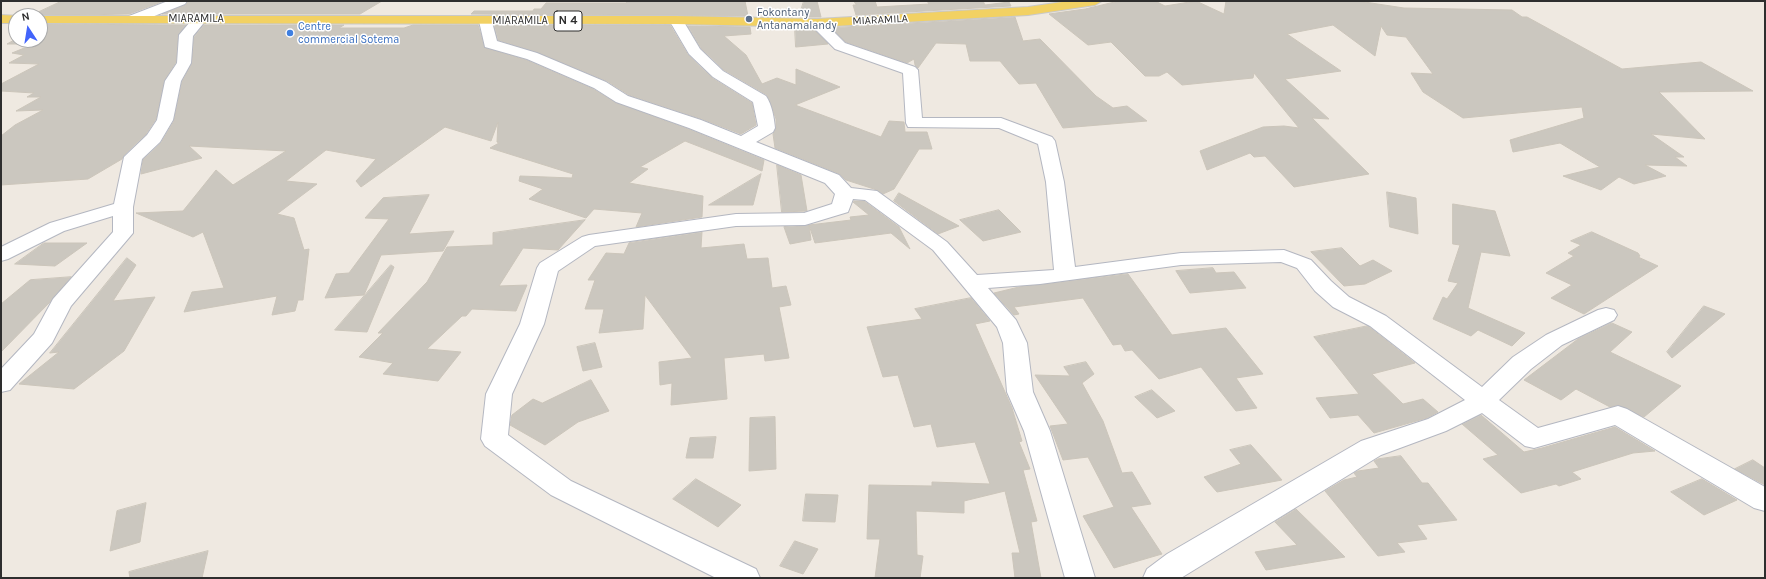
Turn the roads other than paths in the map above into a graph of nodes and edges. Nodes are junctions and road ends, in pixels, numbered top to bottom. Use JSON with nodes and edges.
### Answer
{"nodes":[{"id":1,"x":180,"y":1,"type":"edge"},
{"id":2,"x":1095,"y":1,"type":"edge"},
{"id":3,"x":48,"y":19,"type":"edge"},
{"id":4,"x":134,"y":19,"type":"junction"},
{"id":5,"x":200,"y":19,"type":"junction"},
{"id":6,"x":676,"y":20,"type":"junction"},
{"id":7,"x":486,"y":21,"type":"junction"},
{"id":8,"x":817,"y":23,"type":"junction"},
{"id":9,"x":742,"y":143,"type":"junction"},
{"id":10,"x":845,"y":193,"type":"junction"},
{"id":11,"x":123,"y":207,"type":"junction"},
{"id":12,"x":1,"y":255,"type":"edge"},
{"id":13,"x":1064,"y":275,"type":"junction"},
{"id":14,"x":972,"y":282,"type":"junction"},
{"id":15,"x":1606,"y":315,"type":"dead end"},
{"id":16,"x":1,"y":384,"type":"edge"},
{"id":17,"x":1482,"y":402,"type":"junction"},
{"id":18,"x":1764,"y":500,"type":"dead end"},
{"id":19,"x":745,"y":578,"type":"edge"},
{"id":20,"x":1080,"y":578,"type":"edge"},
{"id":21,"x":1158,"y":578,"type":"edge"}],
"edges":[{"from":1,"to":4,"type":"street"},
{"from":2,"to":8,"type":"main road","name":"MIARAMILA","number":"N 4"},
{"from":3,"to":4,"type":"main road","name":"MIARAMILA","number":"N 4"},
{"from":4,"to":5,"type":"main road","name":"MIARAMILA","number":"N 4"},
{"from":5,"to":7,"type":"main road","name":"MIARAMILA","number":"N 4"},
{"from":5,"to":11,"type":"street"},
{"from":6,"to":7,"type":"main road","name":"MIARAMILA","number":"N 4"},
{"from":6,"to":8,"type":"main road","name":"MIARAMILA","number":"N 4"},
{"from":6,"to":9,"type":"street"},
{"from":7,"to":9,"type":"street"},
{"from":8,"to":13,"type":"street"},
{"from":9,"to":10,"type":"street"},
{"from":10,"to":14,"type":"street"},
{"from":10,"to":19,"type":"street"},
{"from":11,"to":12,"type":"street"},
{"from":11,"to":16,"type":"street"},
{"from":13,"to":14,"type":"street"},
{"from":13,"to":17,"type":"street"},
{"from":14,"to":20,"type":"street"},
{"from":15,"to":17,"type":"street"},
{"from":17,"to":18,"type":"street"},
{"from":17,"to":21,"type":"street"}]}
